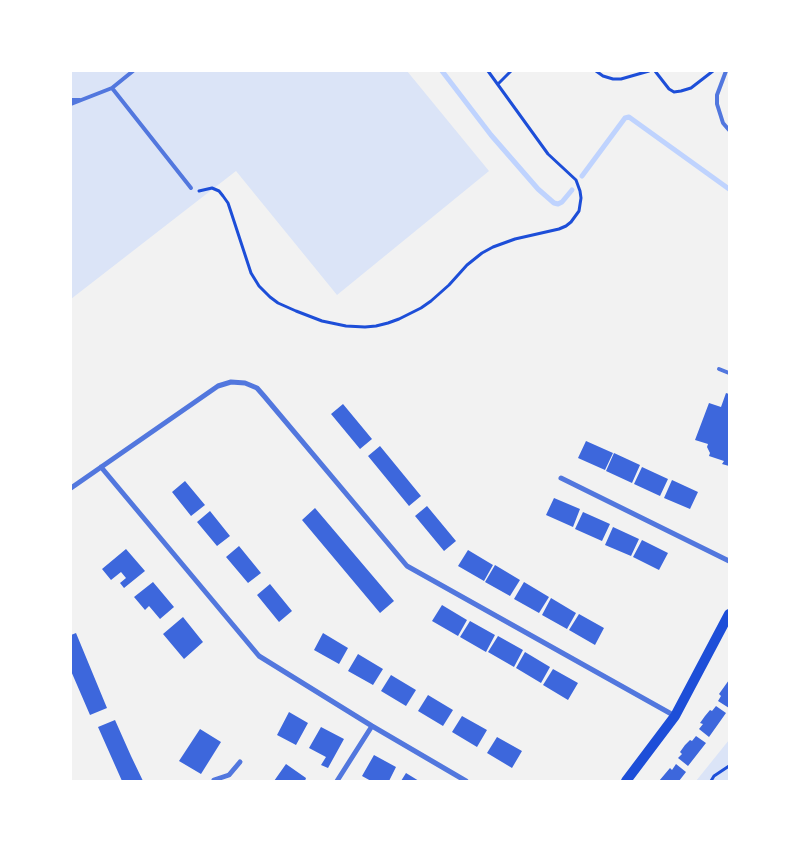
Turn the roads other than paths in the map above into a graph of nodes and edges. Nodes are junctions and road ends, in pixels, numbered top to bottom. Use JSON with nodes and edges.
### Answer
{"nodes":[{"id":1,"x":133,"y":71,"type":"edge"},
{"id":2,"x":726,"y":71,"type":"edge"},
{"id":3,"x":112,"y":88,"type":"junction"},
{"id":4,"x":85,"y":99,"type":"junction"},
{"id":5,"x":71,"y":100,"type":"edge"},
{"id":6,"x":71,"y":104,"type":"edge"},
{"id":7,"x":729,"y":130,"type":"edge"},
{"id":8,"x":191,"y":188,"type":"road end"},
{"id":9,"x":719,"y":369,"type":"dead end"},
{"id":10,"x":729,"y":373,"type":"edge"},
{"id":11,"x":102,"y":467,"type":"junction"},
{"id":12,"x":562,"y":478,"type":"dead end"},
{"id":13,"x":71,"y":488,"type":"edge"},
{"id":14,"x":729,"y":561,"type":"edge"},
{"id":15,"x":729,"y":614,"type":"edge"},
{"id":16,"x":675,"y":716,"type":"junction"},
{"id":17,"x":372,"y":726,"type":"junction"},
{"id":18,"x":240,"y":762,"type":"dead end"},
{"id":19,"x":229,"y":775,"type":"junction"},
{"id":20,"x":214,"y":780,"type":"edge"},
{"id":21,"x":233,"y":781,"type":"edge"},
{"id":22,"x":338,"y":781,"type":"edge"},
{"id":23,"x":466,"y":781,"type":"edge"},
{"id":24,"x":626,"y":781,"type":"edge"}],
"edges":[{"from":1,"to":3,"type":"lane"},
{"from":2,"to":7,"type":"lane"},
{"from":3,"to":4,"type":"lane"},
{"from":3,"to":8,"type":"lane"},
{"from":4,"to":5,"type":"lane"},
{"from":4,"to":6,"type":"lane"},
{"from":9,"to":10,"type":"lane"},
{"from":11,"to":13,"type":"street"},
{"from":11,"to":16,"type":"street"},
{"from":11,"to":17,"type":"street"},
{"from":12,"to":14,"type":"street"},
{"from":15,"to":16,"type":"main road"},
{"from":16,"to":24,"type":"main road"},
{"from":17,"to":22,"type":"street"},
{"from":17,"to":23,"type":"street"},
{"from":18,"to":19,"type":"street"},
{"from":19,"to":20,"type":"street"},
{"from":19,"to":21,"type":"street"}]}
